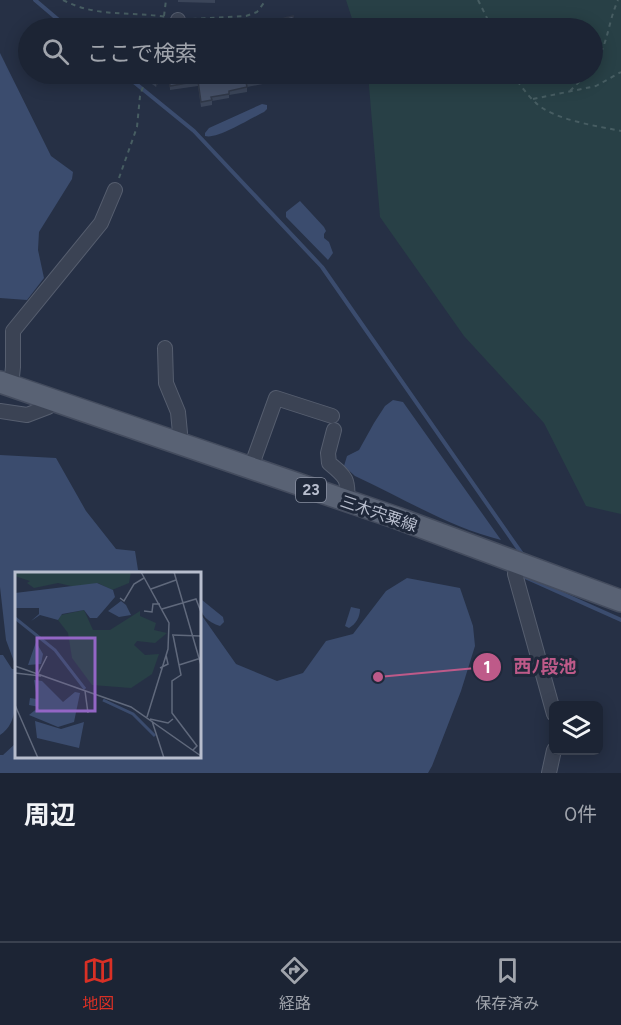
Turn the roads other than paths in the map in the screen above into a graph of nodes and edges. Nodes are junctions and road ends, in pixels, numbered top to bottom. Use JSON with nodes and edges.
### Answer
{"nodes":[{"id":1,"x":115,"y":190,"type":"road end"},
{"id":2,"x":165,"y":348,"type":"dead end"},
{"id":3,"x":6,"y":384,"type":"edge"},
{"id":4,"x":51,"y":398,"type":"junction"},
{"id":5,"x":0,"y":411,"type":"edge"},
{"id":6,"x":178,"y":444,"type":"junction"},
{"id":7,"x":250,"y":470,"type":"junction"},
{"id":8,"x":347,"y":502,"type":"junction"},
{"id":9,"x":517,"y":563,"type":"junction"},
{"id":10,"x":621,"y":601,"type":"edge"},
{"id":11,"x":550,"y":701,"type":"edge"},
{"id":12,"x":553,"y":755,"type":"edge"},
{"id":13,"x":549,"y":773,"type":"edge"}],
"edges":[{"from":1,"to":3,"type":"street"},
{"from":2,"to":6,"type":"street"},
{"from":3,"to":4,"type":"main road","name":"三木宍粟線","number":"23"},
{"from":4,"to":5,"type":"street"},
{"from":4,"to":6,"type":"main road","name":"三木宍粟線","number":"23"},
{"from":6,"to":7,"type":"main road","name":"三木宍粟線","number":"23"},
{"from":7,"to":8,"type":"main road","name":"三木宍粟線","number":"23"},
{"from":7,"to":8,"type":"street"},
{"from":8,"to":9,"type":"main road","name":"三木宍粟線","number":"23"},
{"from":9,"to":10,"type":"main road","name":"三木宍粟線","number":"23"},
{"from":9,"to":11,"type":"street"},
{"from":12,"to":13,"type":"street"}]}
